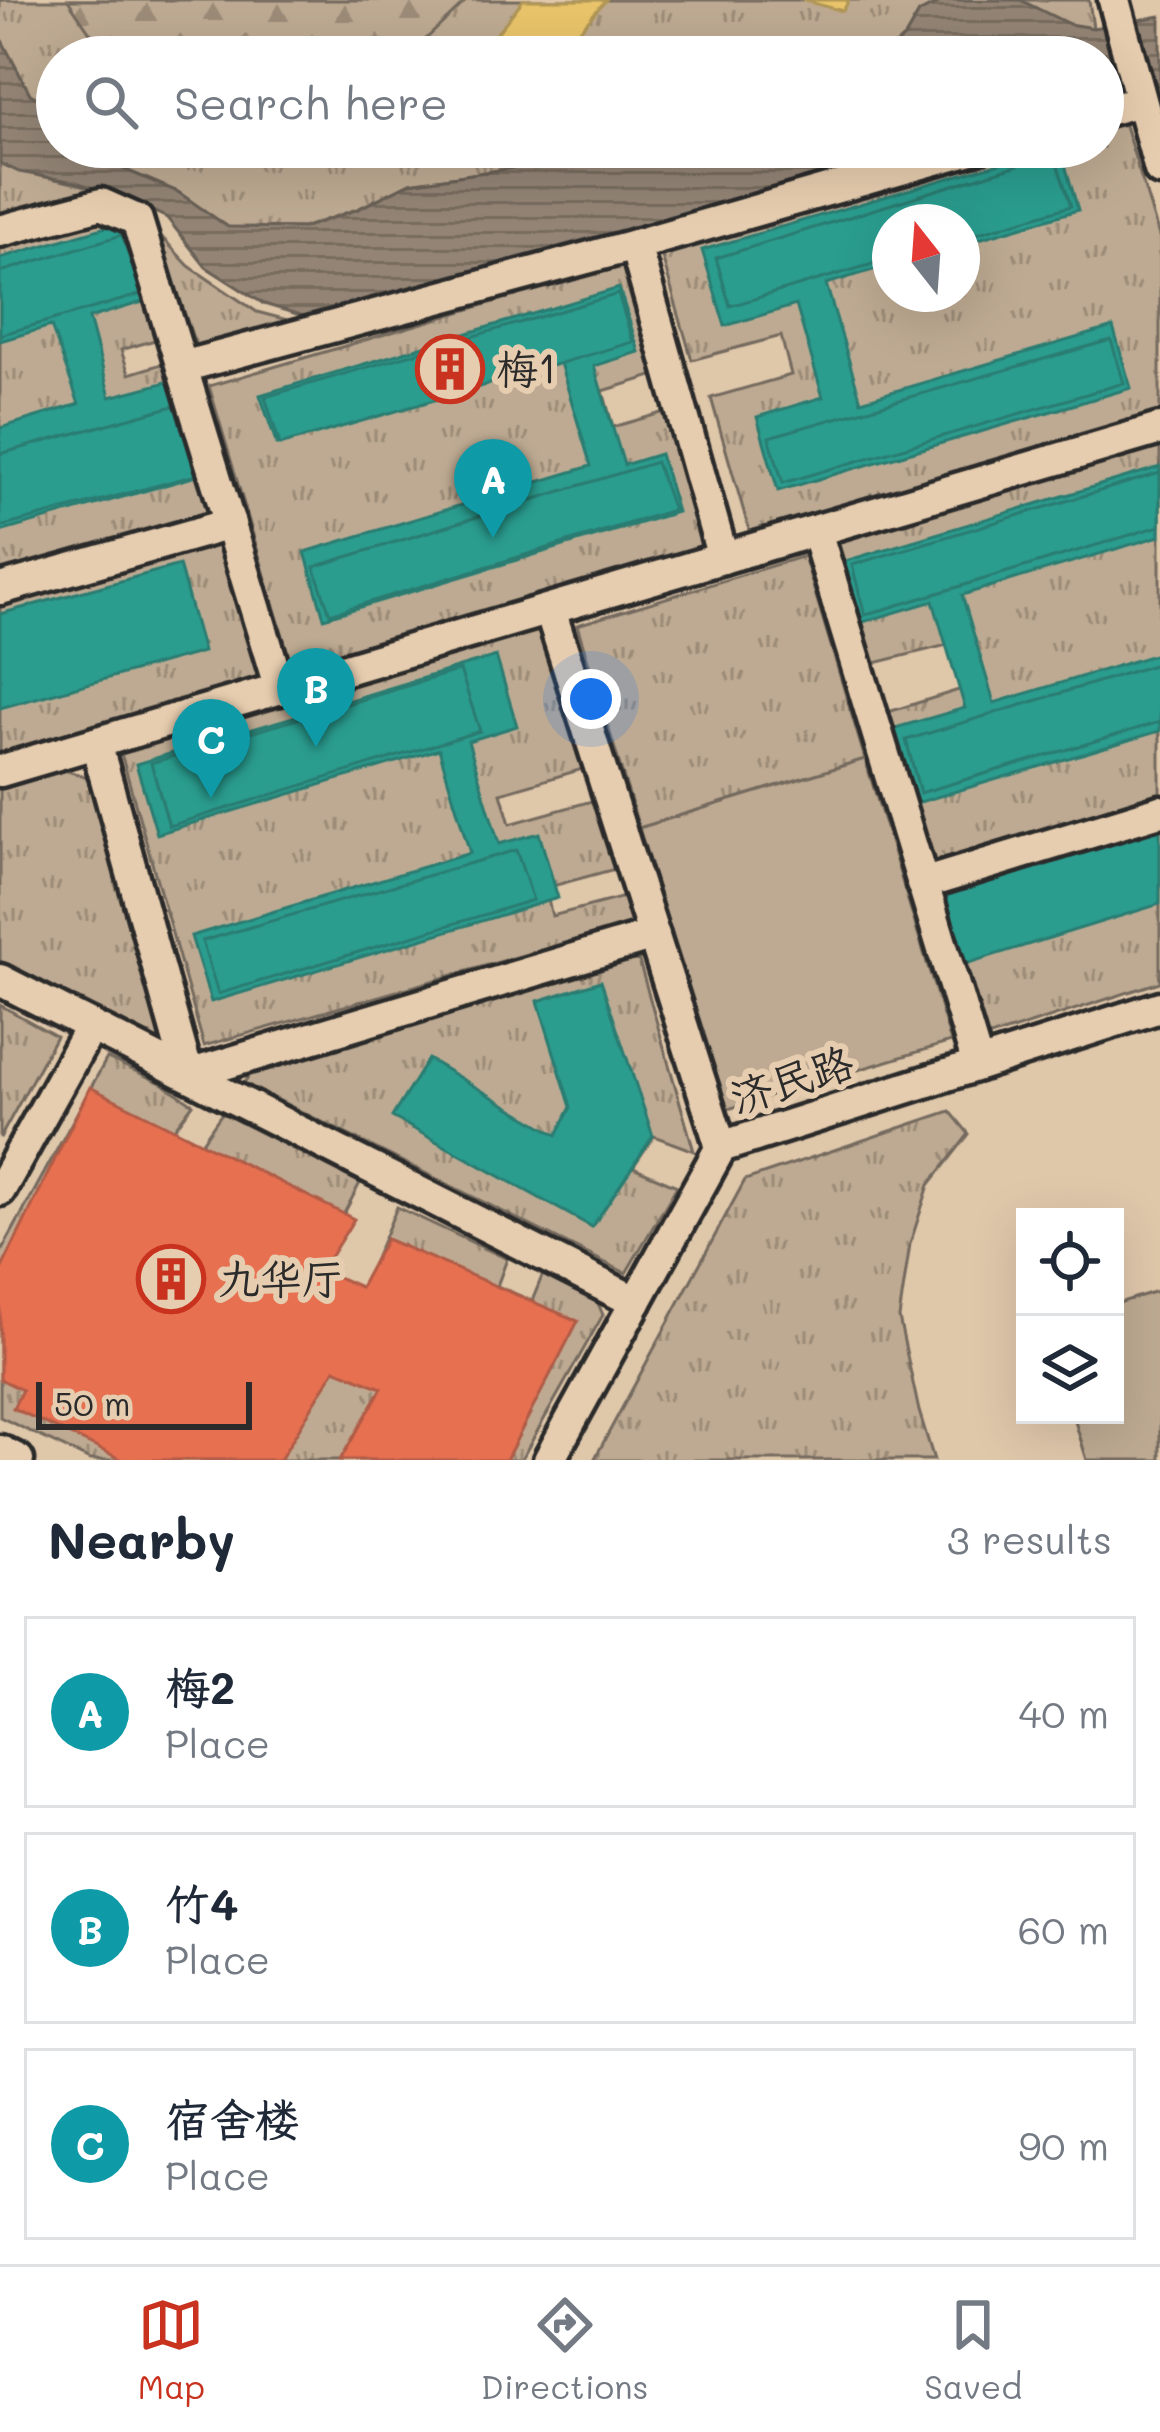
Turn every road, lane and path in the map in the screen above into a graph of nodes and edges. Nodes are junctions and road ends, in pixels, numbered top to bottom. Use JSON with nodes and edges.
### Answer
{"nodes":[{"id":1,"x":1124,"y":37,"type":"edge"},
{"id":2,"x":1139,"y":96,"type":"junction"},
{"id":3,"x":1124,"y":102,"type":"edge"},
{"id":4,"x":904,"y":168,"type":"edge"},
{"id":5,"x":1160,"y":170,"type":"edge"},
{"id":6,"x":0,"y":231,"type":"edge"},
{"id":7,"x":635,"y":245,"type":"junction"},
{"id":8,"x":182,"y":367,"type":"junction"},
{"id":9,"x":1160,"y":429,"type":"edge"},
{"id":10,"x":230,"y":524,"type":"junction"},
{"id":11,"x":816,"y":531,"type":"junction"},
{"id":12,"x":723,"y":558,"type":"junction"},
{"id":13,"x":0,"y":589,"type":"edge"},
{"id":14,"x":550,"y":610,"type":"junction"},
{"id":15,"x":280,"y":688,"type":"junction"},
{"id":16,"x":96,"y":743,"type":"junction"},
{"id":17,"x":0,"y":771,"type":"edge"},
{"id":18,"x":1160,"y":811,"type":"edge"},
{"id":19,"x":922,"y":884,"type":"junction"},
{"id":20,"x":654,"y":935,"type":"junction"},
{"id":21,"x":0,"y":980,"type":"edge"},
{"id":22,"x":1160,"y":1007,"type":"edge"},
{"id":23,"x":91,"y":1026,"type":"junction"},
{"id":24,"x":978,"y":1065,"type":"junction"},
{"id":25,"x":188,"y":1075,"type":"junction"},
{"id":26,"x":721,"y":1148,"type":"junction"},
{"id":27,"x":0,"y":1190,"type":"edge"},
{"id":28,"x":636,"y":1302,"type":"junction"},
{"id":29,"x":0,"y":1451,"type":"edge"},
{"id":30,"x":18,"y":1460,"type":"edge"},
{"id":31,"x":549,"y":1460,"type":"edge"}],
"edges":[{"from":1,"to":2,"type":"street"},
{"from":2,"to":3,"type":"street"},
{"from":2,"to":5,"type":"street"},
{"from":4,"to":7,"type":"street"},
{"from":6,"to":8,"type":"street"},
{"from":7,"to":8,"type":"street"},
{"from":7,"to":12,"type":"street"},
{"from":8,"to":10,"type":"street"},
{"from":9,"to":11,"type":"street"},
{"from":10,"to":13,"type":"street"},
{"from":10,"to":15,"type":"street"},
{"from":11,"to":12,"type":"street"},
{"from":11,"to":19,"type":"street"},
{"from":12,"to":14,"type":"street"},
{"from":14,"to":15,"type":"street"},
{"from":14,"to":20,"type":"street"},
{"from":15,"to":16,"type":"street"},
{"from":16,"to":17,"type":"street"},
{"from":16,"to":25,"type":"street"},
{"from":18,"to":19,"type":"street"},
{"from":19,"to":24,"type":"street"},
{"from":20,"to":25,"type":"street"},
{"from":20,"to":26,"type":"street"},
{"from":21,"to":23,"type":"street"},
{"from":22,"to":24,"type":"street","name":"济民路"},
{"from":23,"to":25,"type":"street"},
{"from":23,"to":27,"type":"street"},
{"from":24,"to":26,"type":"street","name":"济民路"},
{"from":25,"to":28,"type":"street"},
{"from":26,"to":28,"type":"street","name":"济民路"},
{"from":28,"to":31,"type":"street","name":"济民路"},
{"from":29,"to":30,"type":"street"}]}
